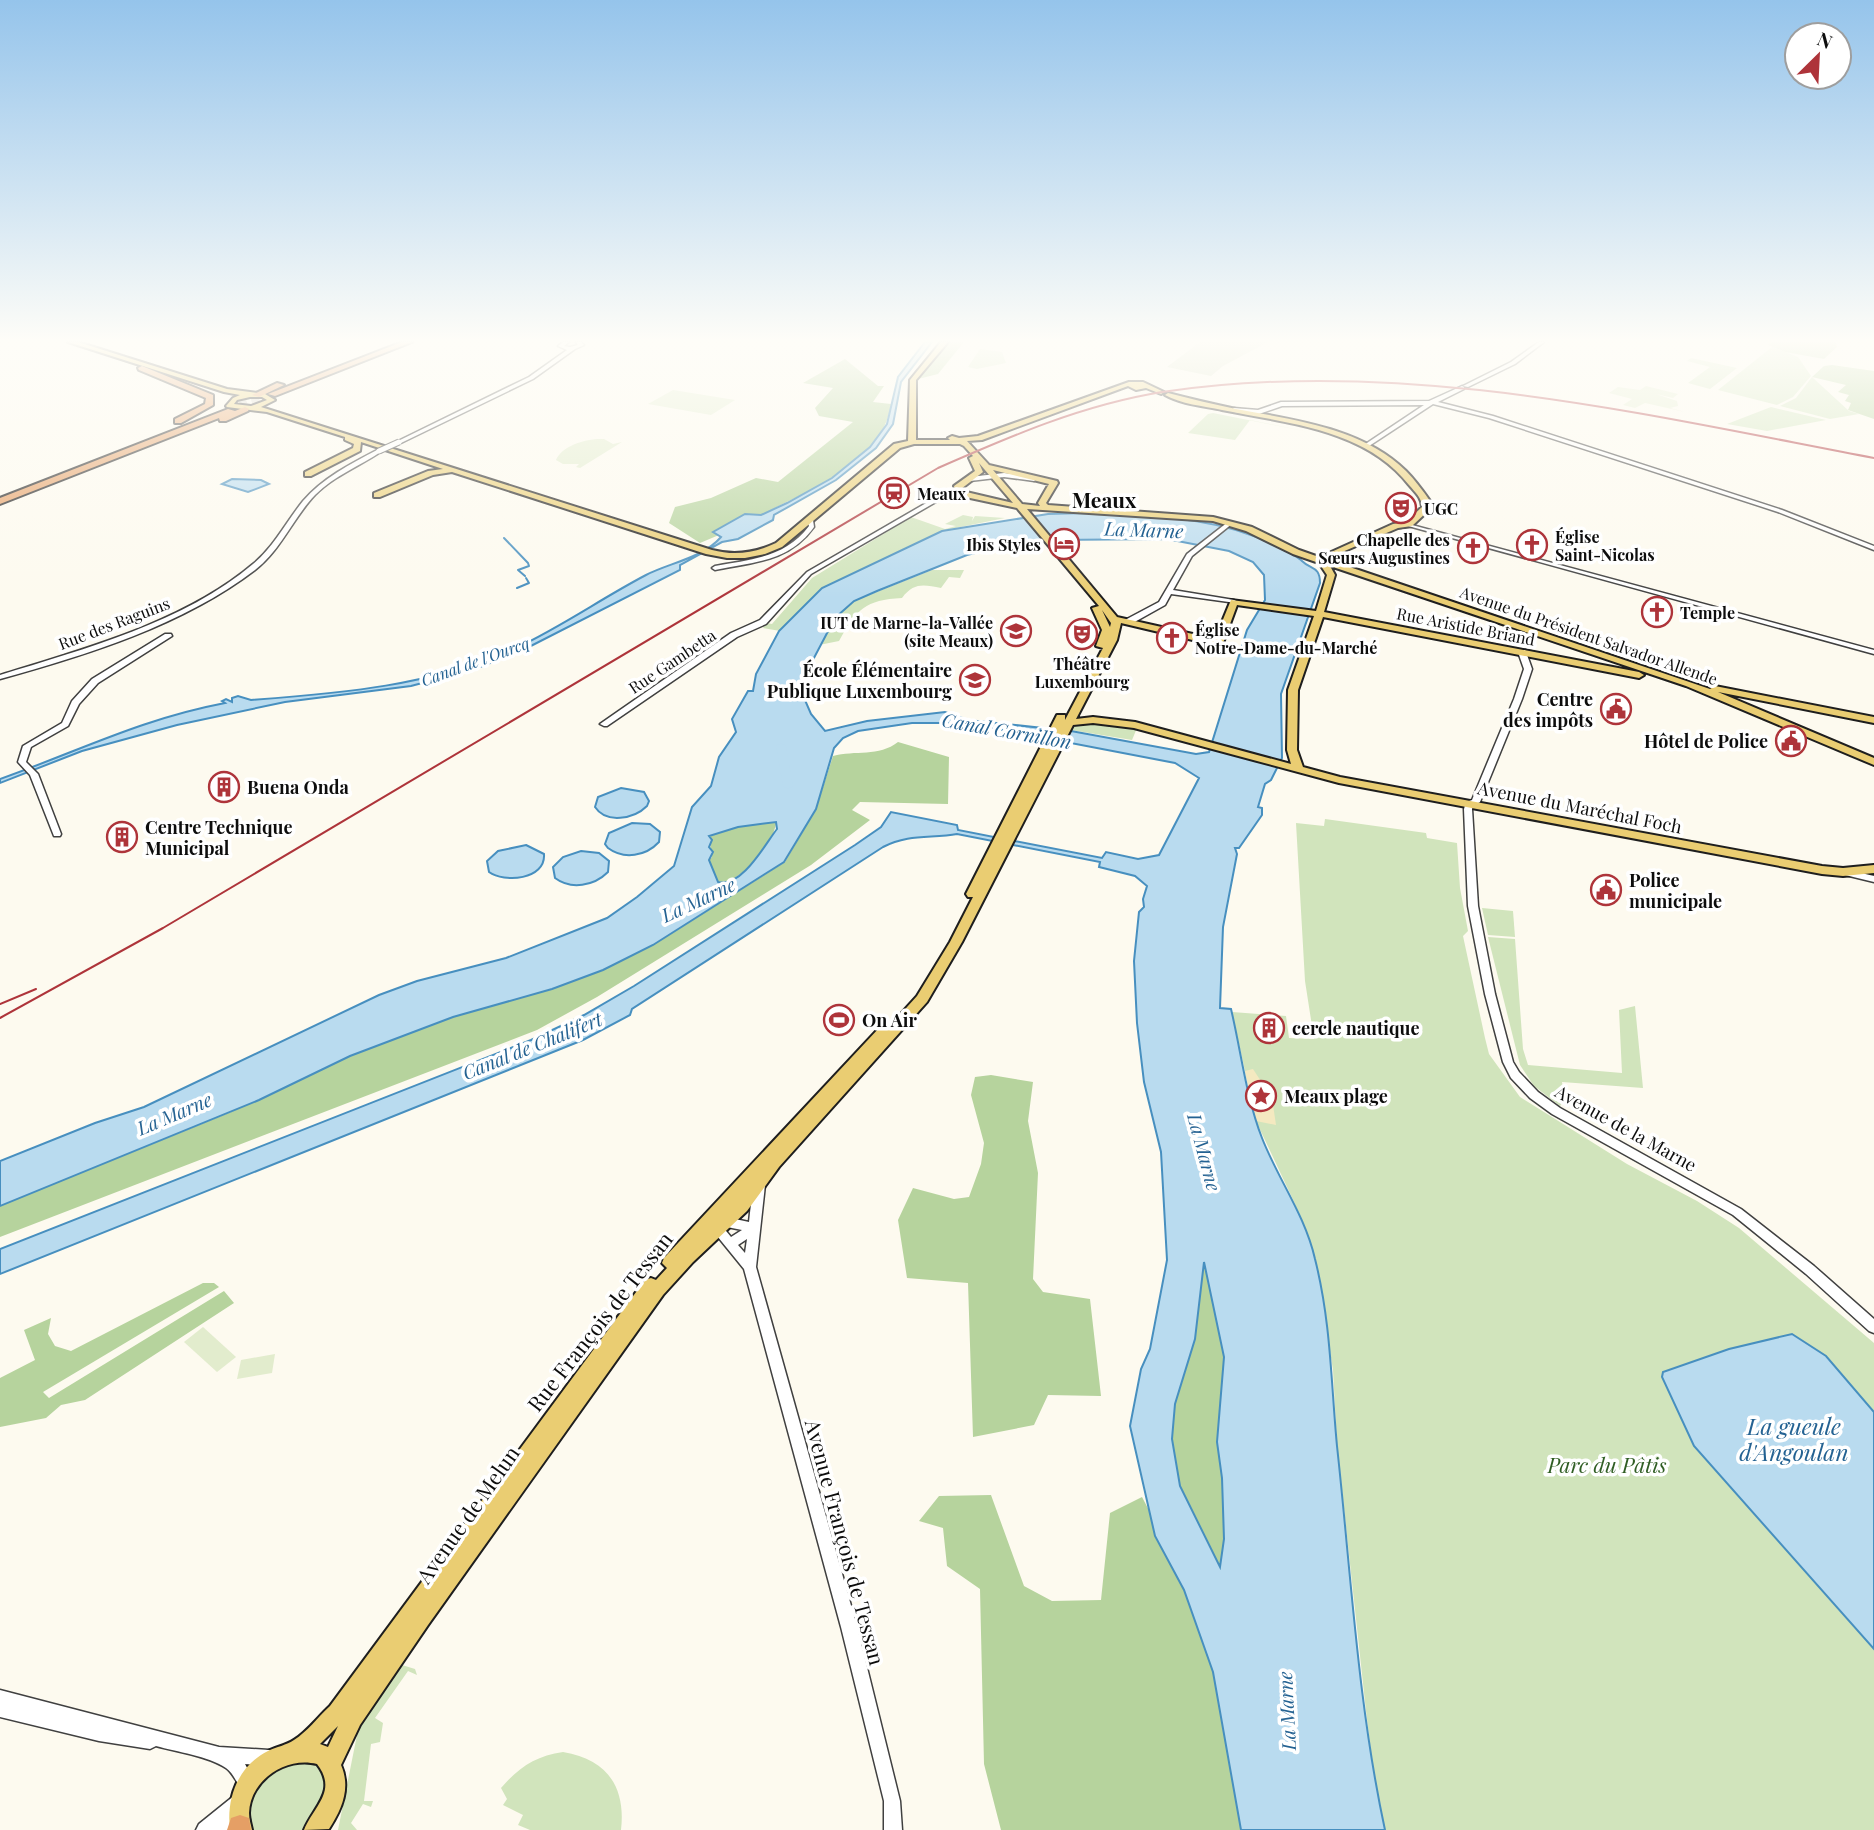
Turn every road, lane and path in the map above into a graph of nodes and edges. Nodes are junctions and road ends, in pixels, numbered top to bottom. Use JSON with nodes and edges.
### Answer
{"nodes":[{"id":1,"x":166,"y":427,"type":"edge"},
{"id":2,"x":168,"y":427,"type":"edge"},
{"id":3,"x":176,"y":427,"type":"edge"},
{"id":4,"x":179,"y":427,"type":"edge"},
{"id":5,"x":204,"y":427,"type":"edge"},
{"id":6,"x":316,"y":427,"type":"edge"},
{"id":7,"x":322,"y":427,"type":"edge"},
{"id":8,"x":332,"y":427,"type":"edge"},
{"id":9,"x":427,"y":427,"type":"edge"},
{"id":10,"x":912,"y":427,"type":"edge"},
{"id":11,"x":1004,"y":427,"type":"edge"},
{"id":12,"x":1315,"y":427,"type":"edge"},
{"id":13,"x":1393,"y":427,"type":"edge"},
{"id":14,"x":1523,"y":427,"type":"edge"},
{"id":15,"x":163,"y":429,"type":"junction"},
{"id":16,"x":991,"y":432,"type":"junction"},
{"id":17,"x":912,"y":439,"type":"junction"},
{"id":18,"x":371,"y":440,"type":"joint"},
{"id":19,"x":957,"y":440,"type":"junction"},
{"id":20,"x":973,"y":440,"type":"junction"},
{"id":21,"x":1366,"y":446,"type":"junction"},
{"id":22,"x":420,"y":458,"type":"junction"},
{"id":23,"x":976,"y":458,"type":"junction"},
{"id":24,"x":83,"y":468,"type":"junction"},
{"id":25,"x":989,"y":472,"type":"junction"},
{"id":26,"x":464,"y":473,"type":"junction"},
{"id":27,"x":312,"y":474,"type":"joint"},
{"id":28,"x":970,"y":479,"type":"junction"},
{"id":29,"x":38,"y":482,"type":"junction"},
{"id":30,"x":849,"y":485,"type":"junction"},
{"id":31,"x":377,"y":495,"type":"dead end"},
{"id":32,"x":963,"y":495,"type":"junction"},
{"id":33,"x":0,"y":499,"type":"edge"},
{"id":34,"x":824,"y":505,"type":"joint"},
{"id":35,"x":1042,"y":505,"type":"junction"},
{"id":36,"x":1019,"y":509,"type":"junction"},
{"id":37,"x":1052,"y":509,"type":"junction"},
{"id":38,"x":1418,"y":515,"type":"joint"},
{"id":39,"x":812,"y":521,"type":"junction"},
{"id":40,"x":1228,"y":524,"type":"junction"},
{"id":41,"x":1400,"y":524,"type":"junction"},
{"id":42,"x":1045,"y":541,"type":"junction"},
{"id":43,"x":1276,"y":541,"type":"junction"},
{"id":44,"x":1874,"y":548,"type":"edge"},
{"id":45,"x":704,"y":549,"type":"junction"},
{"id":46,"x":1323,"y":558,"type":"junction"},
{"id":47,"x":715,"y":568,"type":"dead end"},
{"id":48,"x":1328,"y":569,"type":"joint"},
{"id":49,"x":1351,"y":569,"type":"junction"},
{"id":50,"x":1394,"y":580,"type":"junction"},
{"id":51,"x":1329,"y":585,"type":"junction"},
{"id":52,"x":1168,"y":591,"type":"junction"},
{"id":53,"x":1088,"y":596,"type":"joint"},
{"id":54,"x":1234,"y":602,"type":"junction"},
{"id":55,"x":180,"y":612,"type":"junction"},
{"id":56,"x":1320,"y":614,"type":"junction"},
{"id":57,"x":1104,"y":617,"type":"junction"},
{"id":58,"x":1115,"y":619,"type":"junction"},
{"id":59,"x":1128,"y":622,"type":"junction"},
{"id":60,"x":154,"y":625,"type":"junction"},
{"id":61,"x":169,"y":634,"type":"junction"},
{"id":62,"x":1522,"y":652,"type":"junction"},
{"id":63,"x":1874,"y":652,"type":"edge"},
{"id":64,"x":1610,"y":664,"type":"junction"},
{"id":65,"x":0,"y":677,"type":"edge"},
{"id":66,"x":1689,"y":684,"type":"junction"},
{"id":67,"x":1712,"y":688,"type":"junction"},
{"id":68,"x":1874,"y":720,"type":"edge"},
{"id":69,"x":1068,"y":722,"type":"junction"},
{"id":70,"x":604,"y":724,"type":"dead end"},
{"id":71,"x":1199,"y":741,"type":"joint"},
{"id":72,"x":1874,"y":760,"type":"edge"},
{"id":73,"x":1281,"y":765,"type":"joint"},
{"id":74,"x":1298,"y":769,"type":"junction"},
{"id":75,"x":1469,"y":804,"type":"junction"},
{"id":76,"x":57,"y":834,"type":"dead end"},
{"id":77,"x":995,"y":856,"type":"junction"},
{"id":78,"x":1874,"y":869,"type":"edge"},
{"id":79,"x":1843,"y":872,"type":"junction"},
{"id":80,"x":1874,"y":879,"type":"edge"},
{"id":81,"x":759,"y":1184,"type":"junction"},
{"id":82,"x":722,"y":1228,"type":"junction"},
{"id":83,"x":755,"y":1228,"type":"junction"},
{"id":84,"x":750,"y":1267,"type":"junction"},
{"id":85,"x":1874,"y":1327,"type":"edge"},
{"id":86,"x":0,"y":1698,"type":"edge"},
{"id":87,"x":0,"y":1709,"type":"edge"},
{"id":88,"x":172,"y":1744,"type":"junction"},
{"id":89,"x":300,"y":1749,"type":"junction"},
{"id":90,"x":217,"y":1754,"type":"junction"},
{"id":91,"x":277,"y":1756,"type":"junction"},
{"id":92,"x":331,"y":1763,"type":"junction"},
{"id":93,"x":244,"y":1793,"type":"junction"},
{"id":94,"x":240,"y":1829,"type":"edge"},
{"id":95,"x":205,"y":1830,"type":"edge"},
{"id":96,"x":213,"y":1830,"type":"edge"},
{"id":97,"x":315,"y":1830,"type":"edge"},
{"id":98,"x":893,"y":1830,"type":"edge"}],
"edges":[{"from":1,"to":15,"type":"highway"},
{"from":2,"to":15,"type":"highway"},
{"from":3,"to":29,"type":"highway"},
{"from":4,"to":24,"type":"highway"},
{"from":5,"to":24,"type":"highway"},
{"from":6,"to":27,"type":"main road"},
{"from":7,"to":22,"type":"main road"},
{"from":8,"to":18,"type":"main road"},
{"from":9,"to":55,"type":"street","name":"Rue des Raguins","bridge":true},
{"from":10,"to":17,"type":"main road"},
{"from":11,"to":16,"type":"main road"},
{"from":12,"to":21,"type":"main road"},
{"from":13,"to":21,"type":"street"},
{"from":14,"to":44,"type":"street"},
{"from":15,"to":29,"type":"highway"},
{"from":16,"to":19,"type":"main road"},
{"from":16,"to":20,"type":"main road"},
{"from":17,"to":19,"type":"main road"},
{"from":17,"to":30,"type":"main road"},
{"from":18,"to":45,"type":"main road"},
{"from":19,"to":20,"type":"main road"},
{"from":19,"to":23,"type":"main road"},
{"from":20,"to":23,"type":"main road"},
{"from":21,"to":38,"type":"main road"},
{"from":22,"to":26,"type":"main road"},
{"from":22,"to":27,"type":"main road"},
{"from":23,"to":25,"type":"main road"},
{"from":23,"to":28,"type":"main road"},
{"from":24,"to":33,"type":"highway"},
{"from":25,"to":28,"type":"street"},
{"from":25,"to":35,"type":"main road"},
{"from":25,"to":36,"type":"main road"},
{"from":26,"to":31,"type":"main road"},
{"from":26,"to":45,"type":"main road"},
{"from":28,"to":32,"type":"main road"},
{"from":29,"to":33,"type":"highway"},
{"from":30,"to":34,"type":"main road"},
{"from":30,"to":39,"type":"main road"},
{"from":32,"to":36,"type":"main road"},
{"from":32,"to":70,"type":"street","name":"Rue Gambetta"},
{"from":34,"to":39,"type":"main road"},
{"from":35,"to":36,"type":"street"},
{"from":35,"to":37,"type":"main road"},
{"from":36,"to":37,"type":"main road"},
{"from":36,"to":42,"type":"main road"},
{"from":37,"to":40,"type":"main road"},
{"from":38,"to":41,"type":"main road"},
{"from":39,"to":45,"type":"main road"},
{"from":39,"to":47,"type":"street"},
{"from":40,"to":43,"type":"main road"},
{"from":40,"to":52,"type":"street"},
{"from":41,"to":46,"type":"main road"},
{"from":41,"to":63,"type":"street"},
{"from":42,"to":53,"type":"main road"},
{"from":42,"to":58,"type":"main road"},
{"from":43,"to":46,"type":"main road"},
{"from":43,"to":46,"type":"main road","name":"Avenue du Président Salvador Allende"},
{"from":46,"to":48,"type":"main road"},
{"from":46,"to":49,"type":"main road","name":"Avenue du Président Salvador Allende"},
{"from":46,"to":50,"type":"main road","name":"Avenue du Président Salvador Allende"},
{"from":48,"to":51,"type":"main road"},
{"from":49,"to":50,"type":"main road"},
{"from":49,"to":51,"type":"main road"},
{"from":49,"to":64,"type":"main road","name":"Avenue du Président Salvador Allende"},
{"from":50,"to":67,"type":"main road","name":"Avenue du Président Salvador Allende"},
{"from":51,"to":56,"type":"main road"},
{"from":52,"to":54,"type":"street"},
{"from":52,"to":59,"type":"street"},
{"from":53,"to":57,"type":"main road"},
{"from":54,"to":56,"type":"main road","name":"Rue Aristide Briand"},
{"from":54,"to":59,"type":"main road"},
{"from":55,"to":60,"type":"street","name":"Rue des Raguins"},
{"from":55,"to":61,"type":"street"},
{"from":56,"to":62,"type":"main road","name":"Rue Aristide Briand"},
{"from":56,"to":74,"type":"main road"},
{"from":57,"to":58,"type":"main road"},
{"from":57,"to":69,"type":"main road"},
{"from":58,"to":59,"type":"main road"},
{"from":58,"to":69,"type":"main road"},
{"from":60,"to":61,"type":"street"},
{"from":60,"to":65,"type":"street","name":"Rue des Raguins"},
{"from":61,"to":76,"type":"street"},
{"from":62,"to":64,"type":"main road","name":"Rue Aristide Briand"},
{"from":62,"to":75,"type":"street"},
{"from":64,"to":66,"type":"main road","name":"Rue Aristide Briand"},
{"from":66,"to":67,"type":"main road","name":"Rue Aristide Briand"},
{"from":66,"to":72,"type":"main road","name":"Avenue du Président Salvador Allende"},
{"from":67,"to":68,"type":"main road","name":"Rue Aristide Briand"},
{"from":67,"to":72,"type":"main road","name":"Avenue du Président Salvador Allende"},
{"from":69,"to":71,"type":"main road"},
{"from":69,"to":77,"type":"main road"},
{"from":71,"to":73,"type":"main road"},
{"from":73,"to":74,"type":"main road","name":"Avenue du Maréchal Foch"},
{"from":74,"to":75,"type":"main road","name":"Avenue du Maréchal Foch"},
{"from":75,"to":79,"type":"main road","name":"Avenue du Maréchal Foch"},
{"from":75,"to":85,"type":"street","name":"Avenue de la Marne"},
{"from":77,"to":81,"type":"main road","name":"Avenue de Melun"},
{"from":77,"to":82,"type":"main road","name":"Rue François de Tessan"},
{"from":78,"to":79,"type":"main road","name":"Avenue du Maréchal Foch"},
{"from":79,"to":80,"type":"street"},
{"from":81,"to":82,"type":"main road","name":"Avenue de Melun"},
{"from":81,"to":83,"type":"street"},
{"from":82,"to":83,"type":"street"},
{"from":82,"to":83,"type":"street"},
{"from":82,"to":84,"type":"street"},
{"from":82,"to":89,"type":"main road","name":"Rue François de Tessan"},
{"from":82,"to":92,"type":"main road","name":"Avenue de Melun"},
{"from":83,"to":84,"type":"street"},
{"from":84,"to":98,"type":"street","name":"Avenue François de Tessan"},
{"from":86,"to":88,"type":"street"},
{"from":87,"to":88,"type":"street"},
{"from":88,"to":90,"type":"street"},
{"from":89,"to":91,"type":"main road"},
{"from":89,"to":92,"type":"main road"},
{"from":90,"to":91,"type":"street"},
{"from":90,"to":93,"type":"street"},
{"from":91,"to":93,"type":"main road"},
{"from":92,"to":97,"type":"main road"},
{"from":93,"to":94,"type":"main road"},
{"from":93,"to":95,"type":"street"},
{"from":94,"to":96,"type":"street"}]}
